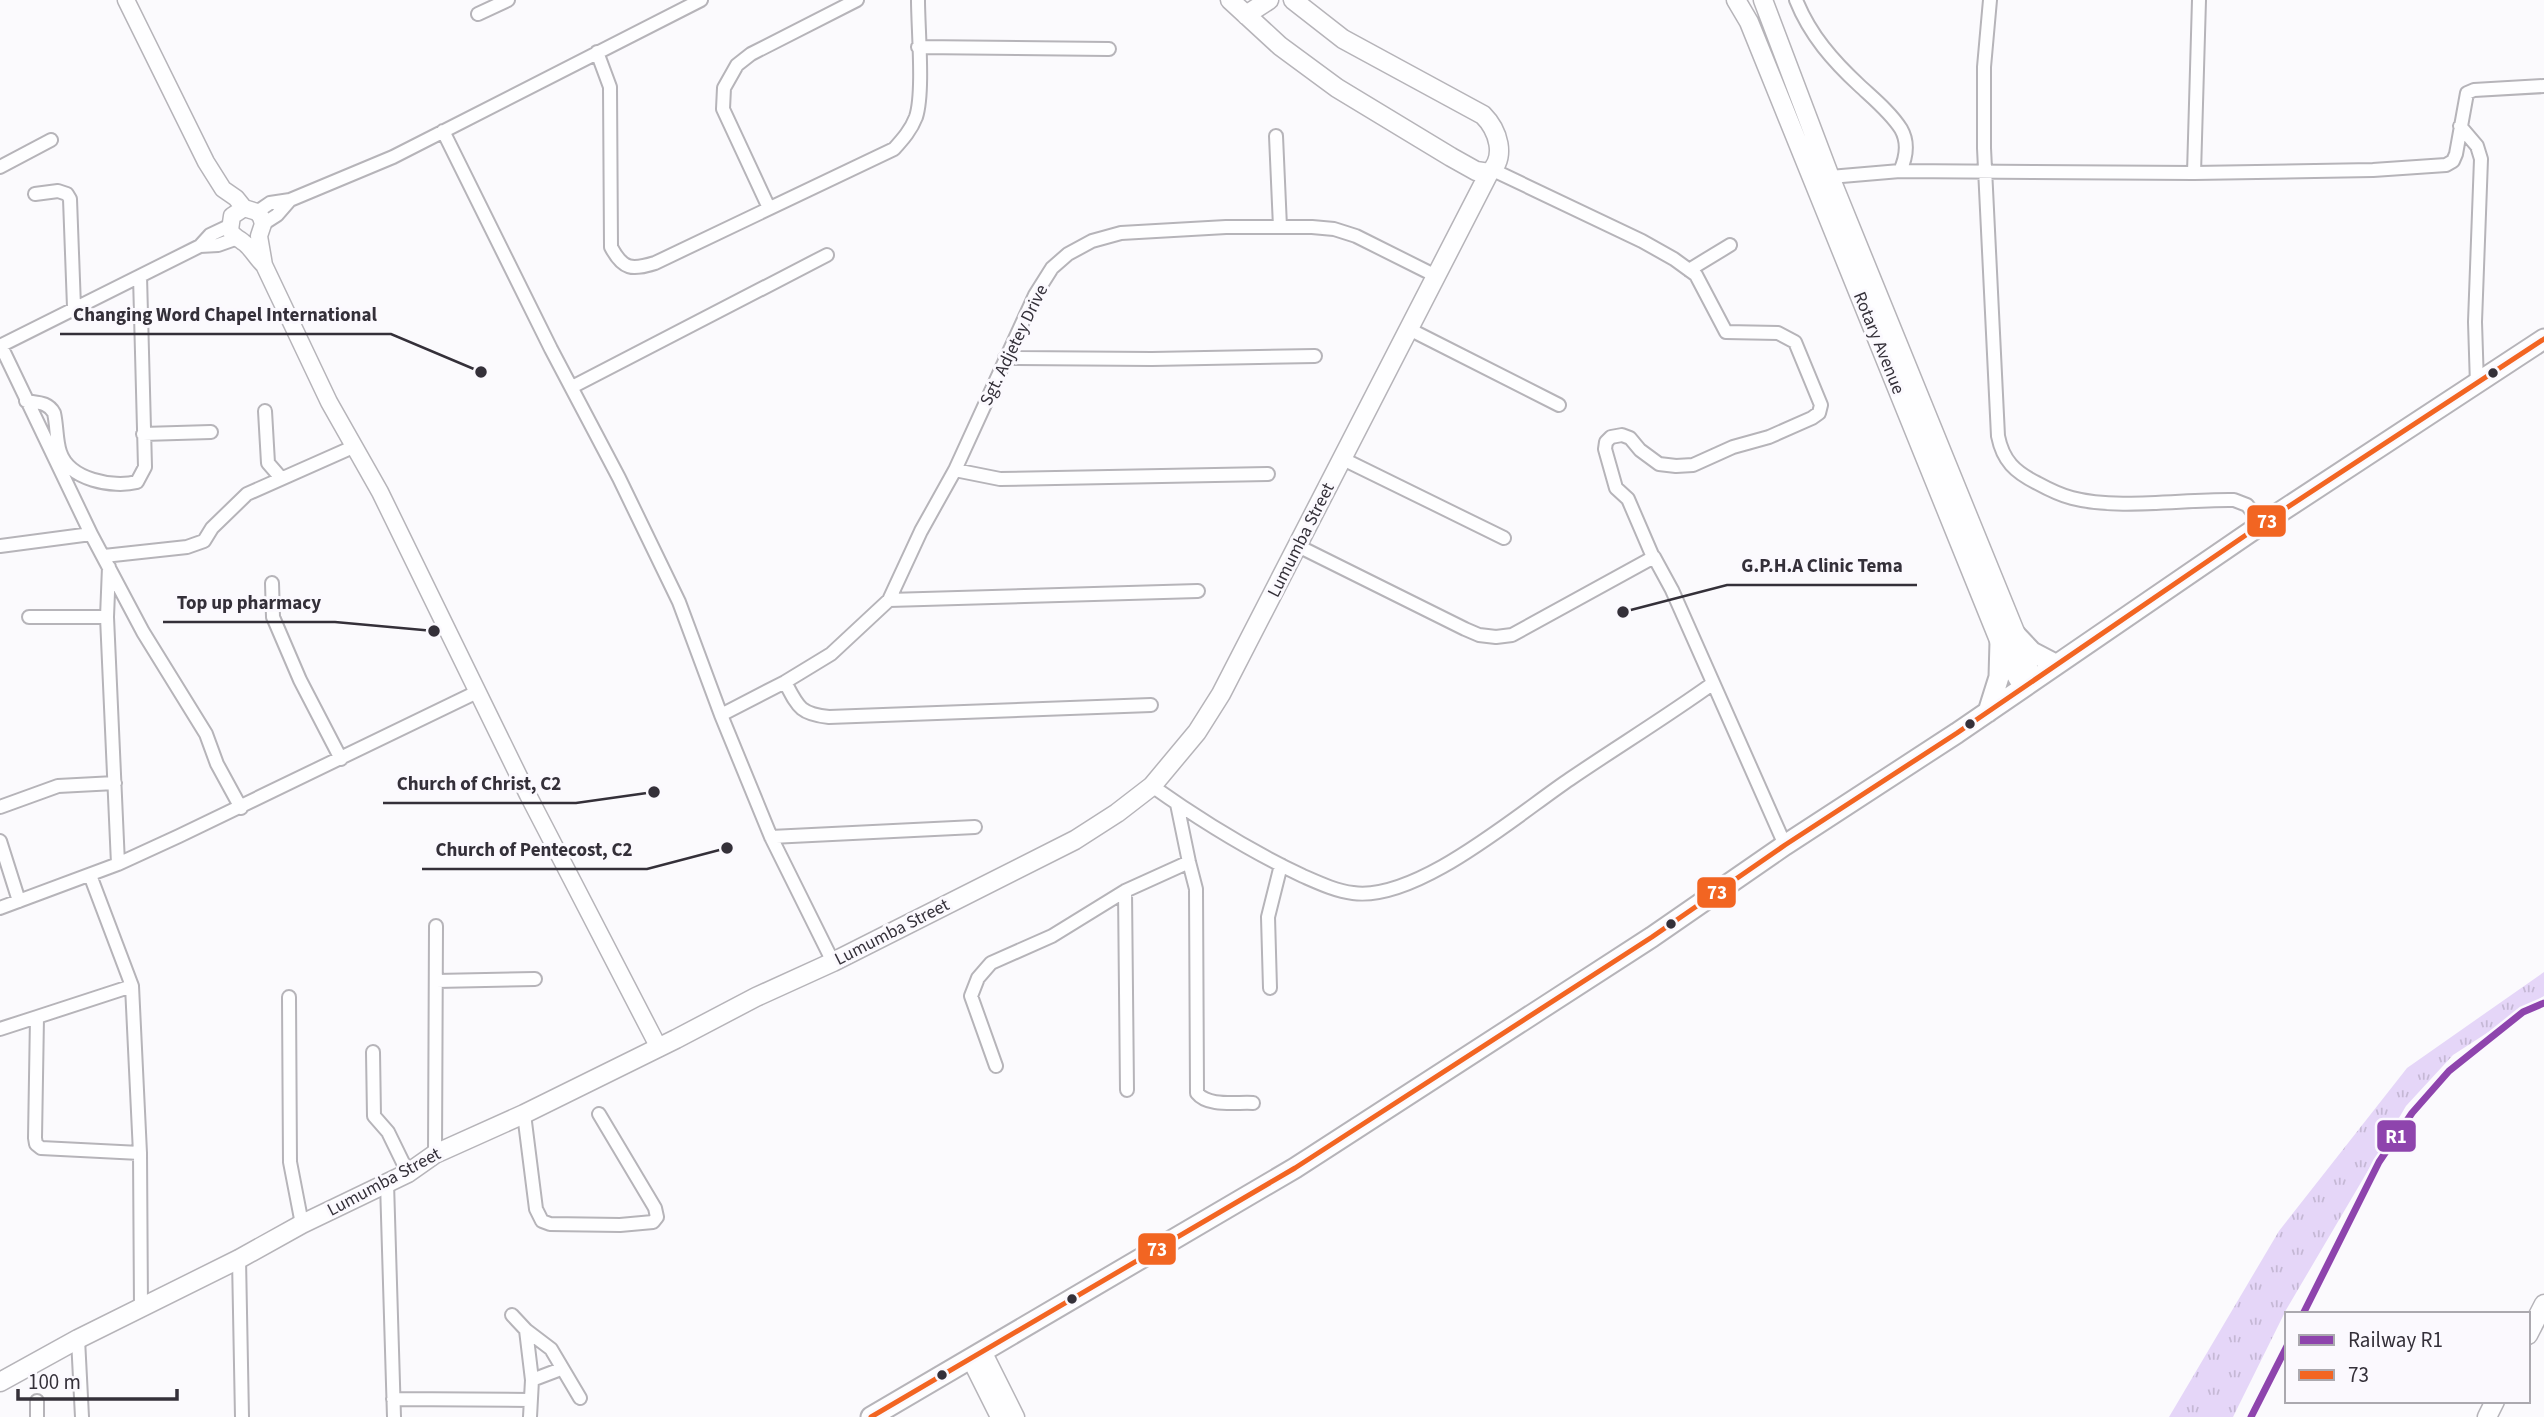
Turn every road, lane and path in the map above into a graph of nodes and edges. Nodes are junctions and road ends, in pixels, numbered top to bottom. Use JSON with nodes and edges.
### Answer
{"nodes":[{"id":1,"x":126,"y":0,"type":"edge"},
{"id":2,"x":508,"y":0,"type":"edge"},
{"id":3,"x":701,"y":0,"type":"edge"},
{"id":4,"x":857,"y":0,"type":"edge"},
{"id":5,"x":918,"y":0,"type":"edge"},
{"id":6,"x":1230,"y":0,"type":"edge"},
{"id":7,"x":1269,"y":0,"type":"edge"},
{"id":8,"x":1293,"y":0,"type":"edge"},
{"id":9,"x":1311,"y":0,"type":"edge"},
{"id":10,"x":1736,"y":0,"type":"edge"},
{"id":11,"x":1763,"y":0,"type":"edge"},
{"id":12,"x":1796,"y":0,"type":"edge"},
{"id":13,"x":1990,"y":0,"type":"edge"},
{"id":14,"x":2199,"y":0,"type":"edge"},
{"id":15,"x":676,"y":6,"type":"edge"},
{"id":16,"x":478,"y":14,"type":"dead end"},
{"id":17,"x":1246,"y":15,"type":"junction"},
{"id":18,"x":1318,"y":19,"type":"junction"},
{"id":19,"x":918,"y":47,"type":"junction"},
{"id":20,"x":1110,"y":49,"type":"dead end"},
{"id":21,"x":597,"y":52,"type":"junction"},
{"id":22,"x":2544,"y":86,"type":"edge"},
{"id":23,"x":2460,"y":126,"type":"junction"},
{"id":24,"x":443,"y":131,"type":"junction"},
{"id":25,"x":1276,"y":136,"type":"dead end"},
{"id":26,"x":51,"y":140,"type":"dead end"},
{"id":27,"x":0,"y":167,"type":"edge"},
{"id":28,"x":1900,"y":171,"type":"junction"},
{"id":29,"x":1491,"y":172,"type":"junction"},
{"id":30,"x":1985,"y":173,"type":"junction"},
{"id":31,"x":2194,"y":173,"type":"junction"},
{"id":32,"x":1830,"y":177,"type":"junction"},
{"id":33,"x":35,"y":194,"type":"dead end"},
{"id":34,"x":769,"y":208,"type":"junction"},
{"id":35,"x":245,"y":225,"type":"junction"},
{"id":36,"x":1280,"y":227,"type":"junction"},
{"id":37,"x":1730,"y":245,"type":"dead end"},
{"id":38,"x":827,"y":255,"type":"dead end"},
{"id":39,"x":1689,"y":270,"type":"junction"},
{"id":40,"x":140,"y":276,"type":"junction"},
{"id":41,"x":1436,"y":276,"type":"junction"},
{"id":42,"x":1875,"y":285,"type":"junction"},
{"id":43,"x":1858,"y":291,"type":"junction"},
{"id":44,"x":74,"y":307,"type":"junction"},
{"id":45,"x":1409,"y":329,"type":"junction"},
{"id":46,"x":2544,"y":340,"type":"edge"},
{"id":47,"x":0,"y":346,"type":"edge"},
{"id":48,"x":1315,"y":356,"type":"dead end"},
{"id":49,"x":1005,"y":358,"type":"junction"},
{"id":50,"x":2477,"y":385,"type":"junction"},
{"id":51,"x":572,"y":387,"type":"junction"},
{"id":52,"x":26,"y":401,"type":"junction"},
{"id":53,"x":1559,"y":404,"type":"dead end"},
{"id":54,"x":265,"y":411,"type":"dead end"},
{"id":55,"x":211,"y":432,"type":"dead end"},
{"id":56,"x":144,"y":434,"type":"junction"},
{"id":57,"x":354,"y":447,"type":"junction"},
{"id":58,"x":1343,"y":459,"type":"junction"},
{"id":59,"x":955,"y":470,"type":"junction"},
{"id":60,"x":1268,"y":474,"type":"dead end"},
{"id":61,"x":281,"y":478,"type":"junction"},
{"id":62,"x":2262,"y":524,"type":"junction"},
{"id":63,"x":91,"y":534,"type":"junction"},
{"id":64,"x":1504,"y":538,"type":"dead end"},
{"id":65,"x":0,"y":546,"type":"edge"},
{"id":66,"x":1298,"y":546,"type":"junction"},
{"id":67,"x":1653,"y":557,"type":"junction"},
{"id":68,"x":107,"y":561,"type":"junction"},
{"id":69,"x":272,"y":583,"type":"dead end"},
{"id":70,"x":1198,"y":591,"type":"dead end"},
{"id":71,"x":890,"y":600,"type":"junction"},
{"id":72,"x":29,"y":617,"type":"dead end"},
{"id":73,"x":107,"y":617,"type":"junction"},
{"id":74,"x":2008,"y":638,"type":"junction"},
{"id":75,"x":2055,"y":664,"type":"junction"},
{"id":76,"x":785,"y":682,"type":"junction"},
{"id":77,"x":2027,"y":683,"type":"junction"},
{"id":78,"x":1712,"y":684,"type":"junction"},
{"id":79,"x":477,"y":692,"type":"junction"},
{"id":80,"x":1151,"y":705,"type":"dead end"},
{"id":81,"x":1987,"y":713,"type":"junction"},
{"id":82,"x":720,"y":715,"type":"junction"},
{"id":83,"x":341,"y":759,"type":"junction"},
{"id":84,"x":115,"y":783,"type":"junction"},
{"id":85,"x":1152,"y":786,"type":"junction"},
{"id":86,"x":1177,"y":804,"type":"junction"},
{"id":87,"x":0,"y":807,"type":"edge"},
{"id":88,"x":241,"y":808,"type":"junction"},
{"id":89,"x":975,"y":827,"type":"dead end"},
{"id":90,"x":771,"y":837,"type":"junction"},
{"id":91,"x":0,"y":841,"type":"edge"},
{"id":92,"x":1785,"y":845,"type":"junction"},
{"id":93,"x":1189,"y":862,"type":"junction"},
{"id":94,"x":118,"y":864,"type":"junction"},
{"id":95,"x":1281,"y":865,"type":"junction"},
{"id":96,"x":90,"y":875,"type":"junction"},
{"id":97,"x":1125,"y":891,"type":"junction"},
{"id":98,"x":19,"y":901,"type":"junction"},
{"id":99,"x":0,"y":908,"type":"edge"},
{"id":100,"x":436,"y":926,"type":"dead end"},
{"id":101,"x":833,"y":962,"type":"junction"},
{"id":102,"x":534,"y":979,"type":"dead end"},
{"id":103,"x":436,"y":981,"type":"junction"},
{"id":104,"x":132,"y":986,"type":"junction"},
{"id":105,"x":1270,"y":988,"type":"dead end"},
{"id":106,"x":289,"y":997,"type":"dead end"},
{"id":107,"x":37,"y":1017,"type":"junction"},
{"id":108,"x":0,"y":1029,"type":"edge"},
{"id":109,"x":659,"y":1048,"type":"junction"},
{"id":110,"x":373,"y":1052,"type":"dead end"},
{"id":111,"x":996,"y":1066,"type":"dead end"},
{"id":112,"x":1127,"y":1090,"type":"dead end"},
{"id":113,"x":1253,"y":1102,"type":"dead end"},
{"id":114,"x":524,"y":1114,"type":"junction"},
{"id":115,"x":599,"y":1114,"type":"dead end"},
{"id":116,"x":140,"y":1153,"type":"junction"},
{"id":117,"x":435,"y":1154,"type":"junction"},
{"id":118,"x":408,"y":1173,"type":"junction"},
{"id":119,"x":387,"y":1182,"type":"junction"},
{"id":120,"x":302,"y":1224,"type":"junction"},
{"id":121,"x":239,"y":1259,"type":"junction"},
{"id":122,"x":2544,"y":1304,"type":"edge"},
{"id":123,"x":141,"y":1308,"type":"junction"},
{"id":124,"x":512,"y":1315,"type":"dead end"},
{"id":125,"x":526,"y":1329,"type":"junction"},
{"id":126,"x":2530,"y":1331,"type":"edge"},
{"id":127,"x":78,"y":1339,"type":"junction"},
{"id":128,"x":977,"y":1355,"type":"junction"},
{"id":129,"x":561,"y":1369,"type":"junction"},
{"id":130,"x":531,"y":1380,"type":"junction"},
{"id":131,"x":0,"y":1382,"type":"edge"},
{"id":132,"x":580,"y":1398,"type":"dead end"},
{"id":133,"x":393,"y":1399,"type":"junction"},
{"id":134,"x":530,"y":1399,"type":"junction"},
{"id":135,"x":37,"y":1401,"type":"dead end"},
{"id":136,"x":37,"y":1417,"type":"edge"},
{"id":137,"x":82,"y":1417,"type":"edge"},
{"id":138,"x":242,"y":1417,"type":"edge"},
{"id":139,"x":394,"y":1417,"type":"edge"},
{"id":140,"x":530,"y":1417,"type":"edge"},
{"id":141,"x":870,"y":1417,"type":"edge"},
{"id":142,"x":999,"y":1417,"type":"edge"},
{"id":143,"x":1016,"y":1417,"type":"edge"}],
"edges":[{"from":1,"to":35,"type":"street"},
{"from":2,"to":16,"type":"street"},
{"from":3,"to":15,"type":"street"},
{"from":4,"to":34,"type":"street"},
{"from":5,"to":19,"type":"street"},
{"from":6,"to":17,"type":"main road"},
{"from":7,"to":17,"type":"main road"},
{"from":8,"to":18,"type":"main road"},
{"from":9,"to":18,"type":"main road"},
{"from":10,"to":43,"type":"main road","name":"Rotary Avenue"},
{"from":11,"to":32,"type":"main road","name":"Rotary Avenue"},
{"from":12,"to":28,"type":"street"},
{"from":13,"to":30,"type":"street"},
{"from":14,"to":31,"type":"street"},
{"from":15,"to":21,"type":"street"},
{"from":17,"to":29,"type":"main road"},
{"from":18,"to":29,"type":"main road"},
{"from":19,"to":20,"type":"street"},
{"from":19,"to":34,"type":"street"},
{"from":21,"to":24,"type":"street"},
{"from":21,"to":34,"type":"street"},
{"from":22,"to":23,"type":"street"},
{"from":23,"to":31,"type":"street"},
{"from":23,"to":50,"type":"street"},
{"from":24,"to":35,"type":"street"},
{"from":24,"to":51,"type":"street"},
{"from":25,"to":36,"type":"street"},
{"from":26,"to":27,"type":"street"},
{"from":28,"to":30,"type":"street"},
{"from":28,"to":32,"type":"street"},
{"from":29,"to":39,"type":"street"},
{"from":29,"to":41,"type":"main road","name":"Lumumba Street"},
{"from":30,"to":31,"type":"street"},
{"from":30,"to":62,"type":"street"},
{"from":32,"to":42,"type":"main road","name":"Rotary Avenue"},
{"from":33,"to":44,"type":"street"},
{"from":35,"to":40,"type":"street"},
{"from":35,"to":57,"type":"street"},
{"from":36,"to":41,"type":"street","name":"Sgt. Adjetey Drive"},
{"from":36,"to":49,"type":"street","name":"Sgt. Adjetey Drive"},
{"from":37,"to":39,"type":"street"},
{"from":38,"to":51,"type":"street"},
{"from":39,"to":67,"type":"street"},
{"from":40,"to":44,"type":"street"},
{"from":40,"to":56,"type":"street"},
{"from":41,"to":45,"type":"main road","name":"Lumumba Street"},
{"from":42,"to":43,"type":"main road"},
{"from":42,"to":74,"type":"main road","name":"Rotary Avenue"},
{"from":43,"to":74,"type":"main road","name":"Rotary Avenue"},
{"from":44,"to":47,"type":"street"},
{"from":45,"to":53,"type":"street"},
{"from":45,"to":58,"type":"main road","name":"Lumumba Street"},
{"from":46,"to":50,"type":"main road"},
{"from":47,"to":52,"type":"street"},
{"from":48,"to":49,"type":"street"},
{"from":49,"to":59,"type":"street","name":"Sgt. Adjetey Drive"},
{"from":50,"to":62,"type":"main road"},
{"from":51,"to":82,"type":"street"},
{"from":52,"to":56,"type":"street"},
{"from":52,"to":63,"type":"street"},
{"from":54,"to":61,"type":"street"},
{"from":55,"to":56,"type":"street"},
{"from":57,"to":61,"type":"street"},
{"from":57,"to":79,"type":"street"},
{"from":58,"to":64,"type":"street"},
{"from":58,"to":66,"type":"main road","name":"Lumumba Street"},
{"from":59,"to":60,"type":"street"},
{"from":59,"to":71,"type":"street","name":"Sgt. Adjetey Drive"},
{"from":61,"to":68,"type":"street"},
{"from":62,"to":75,"type":"main road"},
{"from":63,"to":65,"type":"street"},
{"from":63,"to":68,"type":"street"},
{"from":66,"to":67,"type":"street"},
{"from":66,"to":85,"type":"main road","name":"Lumumba Street"},
{"from":67,"to":78,"type":"street"},
{"from":68,"to":73,"type":"street"},
{"from":68,"to":88,"type":"street"},
{"from":69,"to":83,"type":"street"},
{"from":70,"to":71,"type":"street"},
{"from":71,"to":76,"type":"street","name":"Sgt. Adjetey Drive"},
{"from":72,"to":73,"type":"street"},
{"from":73,"to":84,"type":"street"},
{"from":74,"to":75,"type":"main road"},
{"from":74,"to":77,"type":"main road","name":"Rotary Avenue"},
{"from":74,"to":81,"type":"main road"},
{"from":75,"to":77,"type":"main road"},
{"from":76,"to":80,"type":"street"},
{"from":76,"to":82,"type":"street","name":"Sgt. Adjetey Drive"},
{"from":77,"to":81,"type":"main road"},
{"from":78,"to":92,"type":"street"},
{"from":78,"to":95,"type":"street"},
{"from":79,"to":83,"type":"street"},
{"from":79,"to":109,"type":"street"},
{"from":81,"to":92,"type":"main road"},
{"from":82,"to":90,"type":"street"},
{"from":83,"to":88,"type":"street"},
{"from":84,"to":87,"type":"street"},
{"from":84,"to":94,"type":"street"},
{"from":85,"to":86,"type":"street"},
{"from":85,"to":101,"type":"main road","name":"Lumumba Street"},
{"from":86,"to":93,"type":"street"},
{"from":86,"to":95,"type":"street"},
{"from":88,"to":94,"type":"street"},
{"from":89,"to":90,"type":"street"},
{"from":90,"to":101,"type":"street"},
{"from":91,"to":98,"type":"street"},
{"from":92,"to":128,"type":"main road"},
{"from":93,"to":97,"type":"street"},
{"from":93,"to":113,"type":"street"},
{"from":94,"to":96,"type":"street"},
{"from":95,"to":105,"type":"street"},
{"from":96,"to":98,"type":"street"},
{"from":96,"to":104,"type":"street"},
{"from":97,"to":111,"type":"street"},
{"from":97,"to":112,"type":"street"},
{"from":98,"to":99,"type":"street"},
{"from":100,"to":103,"type":"street"},
{"from":101,"to":109,"type":"main road","name":"Lumumba Street"},
{"from":102,"to":103,"type":"street"},
{"from":103,"to":117,"type":"street"},
{"from":104,"to":107,"type":"street"},
{"from":104,"to":116,"type":"street"},
{"from":106,"to":120,"type":"street"},
{"from":107,"to":108,"type":"street"},
{"from":107,"to":116,"type":"street"},
{"from":109,"to":114,"type":"main road","name":"Lumumba Street"},
{"from":110,"to":118,"type":"street"},
{"from":114,"to":115,"type":"street"},
{"from":114,"to":117,"type":"main road","name":"Lumumba Street"},
{"from":116,"to":123,"type":"street"},
{"from":117,"to":118,"type":"main road","name":"Lumumba Street"},
{"from":118,"to":119,"type":"main road","name":"Lumumba Street"},
{"from":119,"to":120,"type":"main road","name":"Lumumba Street"},
{"from":119,"to":133,"type":"street"},
{"from":120,"to":121,"type":"main road","name":"Lumumba Street"},
{"from":121,"to":123,"type":"main road","name":"Lumumba Street"},
{"from":121,"to":138,"type":"street"},
{"from":122,"to":126,"type":"main road"},
{"from":123,"to":127,"type":"main road","name":"Lumumba Street"},
{"from":124,"to":125,"type":"street"},
{"from":125,"to":129,"type":"street"},
{"from":125,"to":130,"type":"street"},
{"from":127,"to":131,"type":"main road","name":"Lumumba Street"},
{"from":127,"to":137,"type":"street"},
{"from":128,"to":141,"type":"main road"},
{"from":128,"to":142,"type":"street"},
{"from":128,"to":143,"type":"street"},
{"from":129,"to":130,"type":"street"},
{"from":129,"to":132,"type":"street"},
{"from":130,"to":134,"type":"street"},
{"from":133,"to":134,"type":"street"},
{"from":133,"to":139,"type":"street"},
{"from":134,"to":140,"type":"street"},
{"from":135,"to":136,"type":"street"}]}
